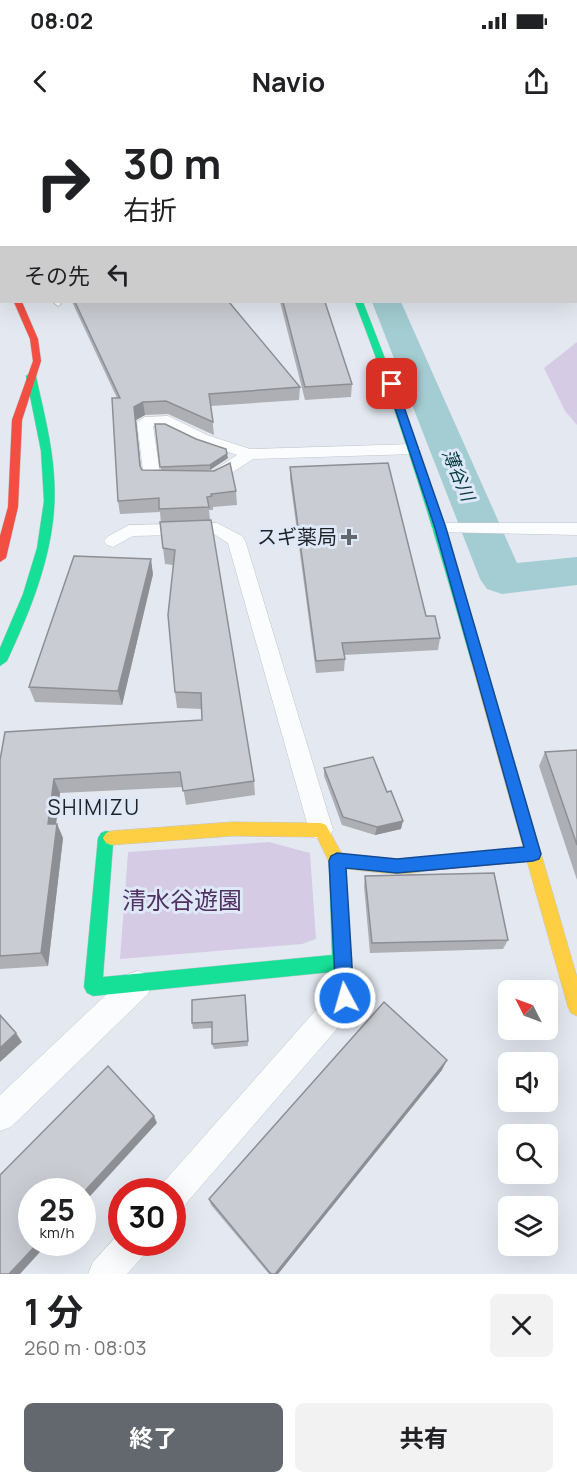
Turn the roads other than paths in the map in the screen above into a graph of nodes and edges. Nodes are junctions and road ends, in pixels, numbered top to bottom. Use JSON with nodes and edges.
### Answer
{"nodes":[{"id":1,"x":18,"y":303,"type":"edge"},
{"id":2,"x":359,"y":303,"type":"edge"},
{"id":3,"x":31,"y":376,"type":"junction"},
{"id":4,"x":414,"y":449,"type":"junction"},
{"id":5,"x":249,"y":454,"type":"junction"},
{"id":6,"x":440,"y":528,"type":"junction"},
{"id":7,"x":577,"y":529,"type":"edge"},
{"id":8,"x":113,"y":541,"type":"dead end"},
{"id":9,"x":0,"y":558,"type":"edge"},
{"id":10,"x":0,"y":661,"type":"edge"},
{"id":11,"x":321,"y":830,"type":"junction"},
{"id":12,"x":533,"y":854,"type":"junction"},
{"id":13,"x":337,"y":861,"type":"junction"},
{"id":14,"x":341,"y":963,"type":"junction"},
{"id":15,"x":140,"y":982,"type":"junction"},
{"id":16,"x":577,"y":1007,"type":"edge"},
{"id":17,"x":0,"y":1116,"type":"edge"},
{"id":18,"x":186,"y":1180,"type":"edge"},
{"id":19,"x":121,"y":1256,"type":"edge"},
{"id":20,"x":105,"y":1274,"type":"edge"}],
"edges":[{"from":1,"to":3,"type":"main road"},
{"from":2,"to":4,"type":"main road"},
{"from":3,"to":9,"type":"main road"},
{"from":3,"to":10,"type":"main road"},
{"from":4,"to":5,"type":"street"},
{"from":4,"to":6,"type":"main road"},
{"from":5,"to":5,"type":"street"},
{"from":6,"to":7,"type":"street"},
{"from":6,"to":12,"type":"main road"},
{"from":8,"to":11,"type":"street"},
{"from":11,"to":13,"type":"main road"},
{"from":11,"to":15,"type":"main road"},
{"from":12,"to":13,"type":"main road"},
{"from":12,"to":16,"type":"main road"},
{"from":13,"to":14,"type":"main road"},
{"from":14,"to":15,"type":"main road"},
{"from":14,"to":18,"type":"street"},
{"from":15,"to":17,"type":"street"},
{"from":19,"to":20,"type":"street"}]}
